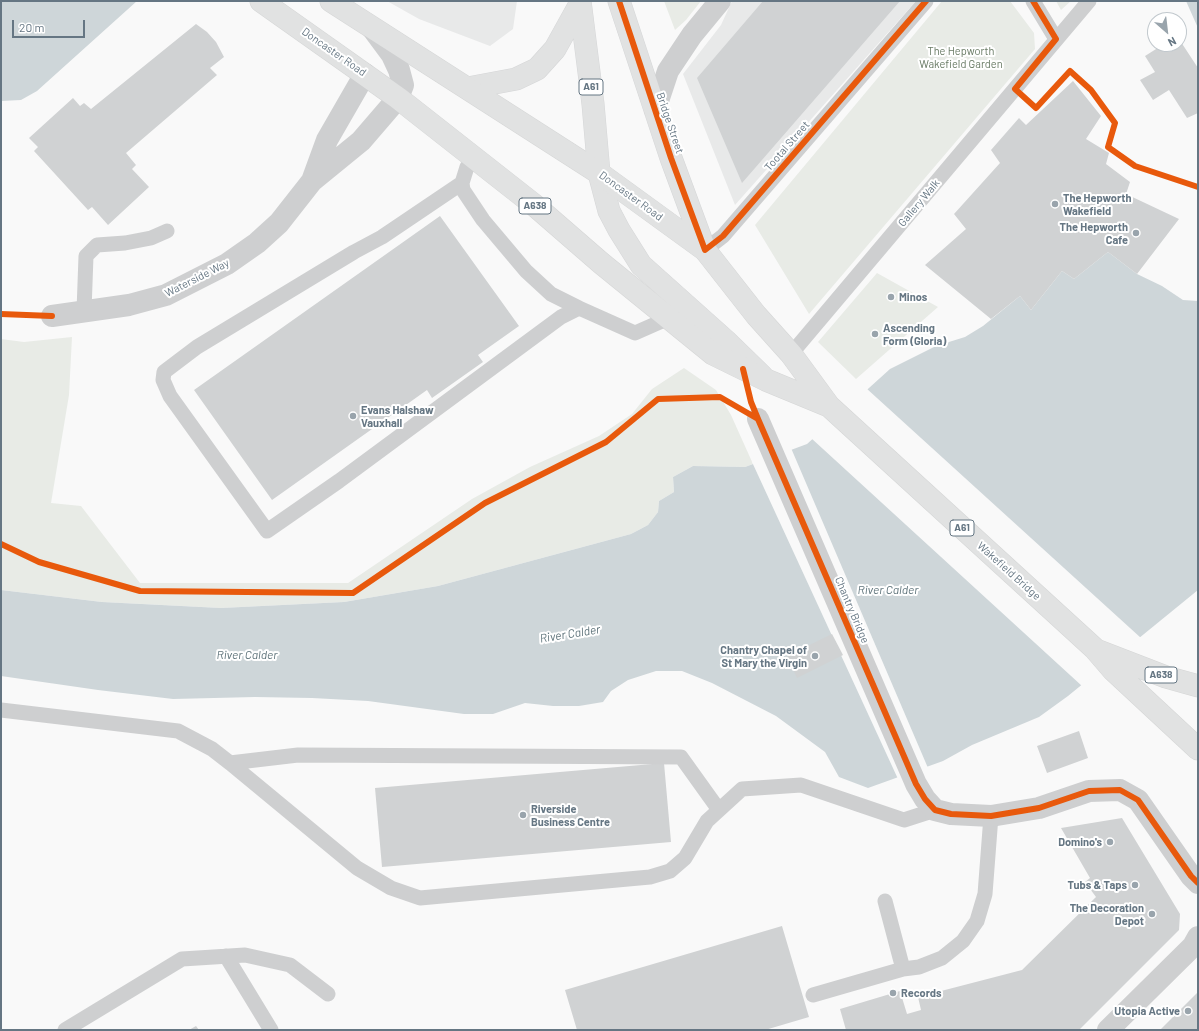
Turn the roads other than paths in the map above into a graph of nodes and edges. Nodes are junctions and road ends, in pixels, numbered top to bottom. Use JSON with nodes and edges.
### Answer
{"nodes":[{"id":1,"x":261,"y":1,"type":"edge"},
{"id":2,"x":331,"y":1,"type":"edge"},
{"id":3,"x":619,"y":1,"type":"edge"},
{"id":4,"x":720,"y":1,"type":"edge"},
{"id":5,"x":926,"y":1,"type":"edge"},
{"id":6,"x":1033,"y":1,"type":"edge"},
{"id":7,"x":1089,"y":1,"type":"edge"},
{"id":8,"x":580,"y":2,"type":"edge"},
{"id":9,"x":372,"y":27,"type":"junction"},
{"id":10,"x":1056,"y":39,"type":"junction"},
{"id":11,"x":365,"y":74,"type":"junction"},
{"id":12,"x":468,"y":88,"type":"junction"},
{"id":13,"x":398,"y":98,"type":"junction"},
{"id":14,"x":655,"y":110,"type":"junction"},
{"id":15,"x":476,"y":159,"type":"junction"},
{"id":16,"x":599,"y":173,"type":"junction"},
{"id":17,"x":312,"y":181,"type":"junction"},
{"id":18,"x":462,"y":183,"type":"junction"},
{"id":19,"x":167,"y":231,"type":"dead end"},
{"id":20,"x":705,"y":250,"type":"junction"},
{"id":21,"x":579,"y":308,"type":"junction"},
{"id":22,"x":84,"y":312,"type":"junction"},
{"id":23,"x":52,"y":316,"type":"dead end"},
{"id":24,"x":669,"y":318,"type":"junction"},
{"id":25,"x":791,"y":354,"type":"junction"},
{"id":26,"x":766,"y":380,"type":"junction"},
{"id":27,"x":829,"y":406,"type":"junction"},
{"id":28,"x":758,"y":419,"type":"dead end"},
{"id":29,"x":1119,"y":665,"type":"junction"},
{"id":30,"x":1198,"y":686,"type":"edge"},
{"id":31,"x":1,"y":710,"type":"edge"},
{"id":32,"x":1170,"y":722,"type":"junction"},
{"id":33,"x":1198,"y":726,"type":"edge"},
{"id":34,"x":1198,"y":749,"type":"edge"},
{"id":35,"x":230,"y":763,"type":"junction"},
{"id":36,"x":719,"y":810,"type":"junction"},
{"id":37,"x":935,"y":810,"type":"junction"},
{"id":38,"x":991,"y":816,"type":"junction"},
{"id":39,"x":1198,"y":883,"type":"edge"},
{"id":40,"x":885,"y":901,"type":"dead end"},
{"id":41,"x":1198,"y":937,"type":"edge"},
{"id":42,"x":226,"y":956,"type":"junction"},
{"id":43,"x":903,"y":969,"type":"junction"},
{"id":44,"x":328,"y":994,"type":"dead end"},
{"id":45,"x":813,"y":994,"type":"dead end"},
{"id":46,"x":65,"y":1030,"type":"edge"},
{"id":47,"x":271,"y":1030,"type":"edge"},
{"id":48,"x":1108,"y":1030,"type":"edge"}],
"edges":[{"from":1,"to":11,"type":"main road","name":"Doncaster Road","number":"A638"},
{"from":2,"to":9,"type":"main road","name":"Doncaster Road"},
{"from":3,"to":14,"type":"main road","name":"Bridge Street","number":"A61"},
{"from":4,"to":14,"type":"street","name":"Bridge Street"},
{"from":5,"to":20,"type":"lane","name":"Tootal Street"},
{"from":6,"to":10,"type":"lane"},
{"from":7,"to":10,"type":"lane","name":"Gallery Walk"},
{"from":8,"to":12,"type":"main road"},
{"from":8,"to":16,"type":"main road","number":"A61"},
{"from":9,"to":12,"type":"main road","name":"Doncaster Road"},
{"from":9,"to":13,"type":"street","name":"Waterside Way"},
{"from":10,"to":25,"type":"lane","name":"Gallery Walk"},
{"from":11,"to":13,"type":"main road","name":"Doncaster Road","number":"A638"},
{"from":11,"to":17,"type":"street","name":"Waterside Way"},
{"from":12,"to":16,"type":"main road","name":"Doncaster Road"},
{"from":13,"to":15,"type":"main road","name":"Doncaster Road","number":"A638"},
{"from":13,"to":17,"type":"street","name":"Waterside Way"},
{"from":14,"to":20,"type":"main road","name":"Bridge Street","number":"A61"},
{"from":15,"to":18,"type":"lane"},
{"from":15,"to":24,"type":"main road","name":"Doncaster Road","number":"A638"},
{"from":16,"to":20,"type":"main road","name":"Doncaster Road"},
{"from":16,"to":26,"type":"main road","name":"Doncaster Road","number":"A61"},
{"from":17,"to":22,"type":"street","name":"Waterside Way"},
{"from":18,"to":21,"type":"lane"},
{"from":18,"to":21,"type":"lane"},
{"from":19,"to":22,"type":"lane"},
{"from":20,"to":25,"type":"main road","name":"Doncaster Road","number":"A61"},
{"from":21,"to":24,"type":"lane"},
{"from":22,"to":23,"type":"street","name":"Waterside Way"},
{"from":24,"to":26,"type":"main road","name":"Doncaster Road","number":"A638"},
{"from":25,"to":27,"type":"main road","name":"Doncaster Road","number":"A61"},
{"from":26,"to":27,"type":"main road","name":"Doncaster Road","number":"A61"},
{"from":27,"to":29,"type":"main road","name":"Wakefield Bridge","number":"A61"},
{"from":28,"to":37,"type":"street","name":"Chantry Bridge"},
{"from":29,"to":30,"type":"main road","number":"A638"},
{"from":29,"to":32,"type":"main road","name":"Wakefield Bridge","number":"A61"},
{"from":31,"to":35,"type":"lane"},
{"from":32,"to":33,"type":"main road"},
{"from":32,"to":34,"type":"main road","number":"A61"},
{"from":35,"to":36,"type":"lane"},
{"from":35,"to":36,"type":"lane"},
{"from":36,"to":37,"type":"lane"},
{"from":37,"to":38,"type":"street"},
{"from":38,"to":39,"type":"street"},
{"from":38,"to":43,"type":"lane"},
{"from":40,"to":43,"type":"lane"},
{"from":41,"to":48,"type":"street"},
{"from":42,"to":44,"type":"lane"},
{"from":42,"to":46,"type":"lane"},
{"from":42,"to":47,"type":"lane"},
{"from":43,"to":45,"type":"lane"}]}
